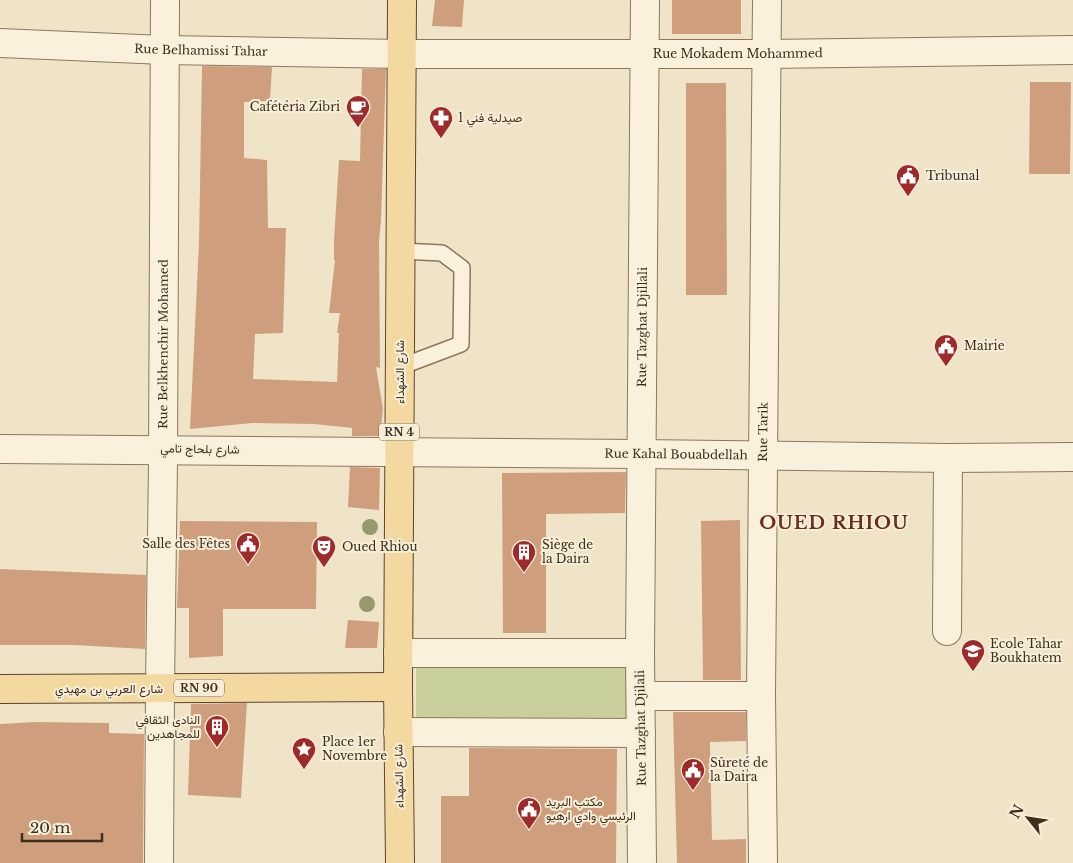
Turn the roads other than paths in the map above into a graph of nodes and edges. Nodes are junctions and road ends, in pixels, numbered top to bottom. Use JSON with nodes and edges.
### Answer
{"nodes":[{"id":1,"x":165,"y":0,"type":"edge"},
{"id":2,"x":402,"y":0,"type":"edge"},
{"id":3,"x":645,"y":0,"type":"edge"},
{"id":4,"x":767,"y":0,"type":"edge"},
{"id":5,"x":0,"y":43,"type":"edge"},
{"id":6,"x":164,"y":50,"type":"junction"},
{"id":7,"x":1073,"y":50,"type":"edge"},
{"id":8,"x":402,"y":54,"type":"junction"},
{"id":9,"x":644,"y":54,"type":"junction"},
{"id":10,"x":766,"y":54,"type":"junction"},
{"id":11,"x":401,"y":251,"type":"junction"},
{"id":12,"x":400,"y":367,"type":"junction"},
{"id":13,"x":0,"y":449,"type":"edge"},
{"id":14,"x":164,"y":449,"type":"junction"},
{"id":15,"x":399,"y":452,"type":"junction"},
{"id":16,"x":642,"y":454,"type":"junction"},
{"id":17,"x":763,"y":456,"type":"junction"},
{"id":18,"x":1073,"y":457,"type":"edge"},
{"id":19,"x":948,"y":458,"type":"junction"},
{"id":20,"x":947,"y":632,"type":"dead end"},
{"id":21,"x":398,"y":653,"type":"junction"},
{"id":22,"x":640,"y":653,"type":"junction"},
{"id":23,"x":398,"y":687,"type":"junction"},
{"id":24,"x":0,"y":689,"type":"edge"},
{"id":25,"x":160,"y":689,"type":"junction"},
{"id":26,"x":641,"y":696,"type":"junction"},
{"id":27,"x":761,"y":696,"type":"junction"},
{"id":28,"x":398,"y":732,"type":"junction"},
{"id":29,"x":641,"y":734,"type":"junction"},
{"id":30,"x":160,"y":863,"type":"edge"},
{"id":31,"x":400,"y":863,"type":"edge"},
{"id":32,"x":642,"y":863,"type":"edge"},
{"id":33,"x":763,"y":863,"type":"edge"}],
"edges":[{"from":1,"to":6,"type":"street","name":"Rue Belkhenchir Mohamed"},
{"from":2,"to":8,"type":"main road","name":"شارع الشهداء","number":"RN 4"},
{"from":3,"to":9,"type":"street","name":"Rue Tazghat Djillali"},
{"from":4,"to":10,"type":"street","name":"Rue Tarik"},
{"from":5,"to":6,"type":"street","name":"Rue Belhamissi Tahar"},
{"from":6,"to":8,"type":"street","name":"Rue Belhamissi Tahar"},
{"from":6,"to":14,"type":"street","name":"Rue Belkhenchir Mohamed"},
{"from":7,"to":10,"type":"street","name":"Rue Mokadem Mohammed"},
{"from":8,"to":9,"type":"street","name":"Rue Mokadem Mohammed"},
{"from":8,"to":11,"type":"main road","name":"شارع الشهداء","number":"RN 4"},
{"from":9,"to":10,"type":"street","name":"Rue Mokadem Mohammed"},
{"from":9,"to":16,"type":"street","name":"Rue Tazghat Djillali"},
{"from":10,"to":17,"type":"street","name":"Rue Tarik"},
{"from":11,"to":12,"type":"main road","name":"شارع الشهداء","number":"RN 4"},
{"from":11,"to":12,"type":"lane"},
{"from":12,"to":15,"type":"main road","name":"شارع الشهداء","number":"RN 4"},
{"from":13,"to":14,"type":"street","name":"شارع بلحاج تامي"},
{"from":14,"to":15,"type":"street","name":"شارع بلحاج تامي"},
{"from":14,"to":25,"type":"street","name":"Rue Belkhenchir Mohamed"},
{"from":15,"to":16,"type":"street","name":"Rue Kahal Bouabdellah"},
{"from":15,"to":21,"type":"main road","name":"شارع الشهداء","number":"RN 4"},
{"from":16,"to":17,"type":"street","name":"Rue Kahal Bouabdellah"},
{"from":16,"to":22,"type":"street","name":"Rue Tazghat Djillali"},
{"from":17,"to":19,"type":"street","name":"Rue Kahal Bouabdellah"},
{"from":17,"to":27,"type":"street","name":"Rue Tarik"},
{"from":18,"to":19,"type":"street","name":"Rue Kahal Bouabdellah"},
{"from":19,"to":20,"type":"street"},
{"from":21,"to":22,"type":"street"},
{"from":21,"to":23,"type":"main road","name":"شارع الشهداء","number":"RN 4"},
{"from":22,"to":26,"type":"street","name":"Rue Tazghat Djilali"},
{"from":23,"to":25,"type":"main road","name":"شارع العربي بن مهيدي","number":"RN 90"},
{"from":23,"to":28,"type":"main road","name":"شارع الشهداء","number":"RN 4"},
{"from":24,"to":25,"type":"main road","name":"شارع العربي بن مهيدي","number":"RN 90"},
{"from":25,"to":30,"type":"street","name":"Rue Belkhenchir Mohamed"},
{"from":26,"to":27,"type":"street"},
{"from":26,"to":29,"type":"street","name":"Rue Tazghat Djilali"},
{"from":27,"to":33,"type":"street","name":"Rue Tarik"},
{"from":28,"to":29,"type":"street"},
{"from":28,"to":31,"type":"main road","name":"شارع الشهداء","number":"RN 4"},
{"from":29,"to":32,"type":"street","name":"Rue Tazghat Djilali"}]}
